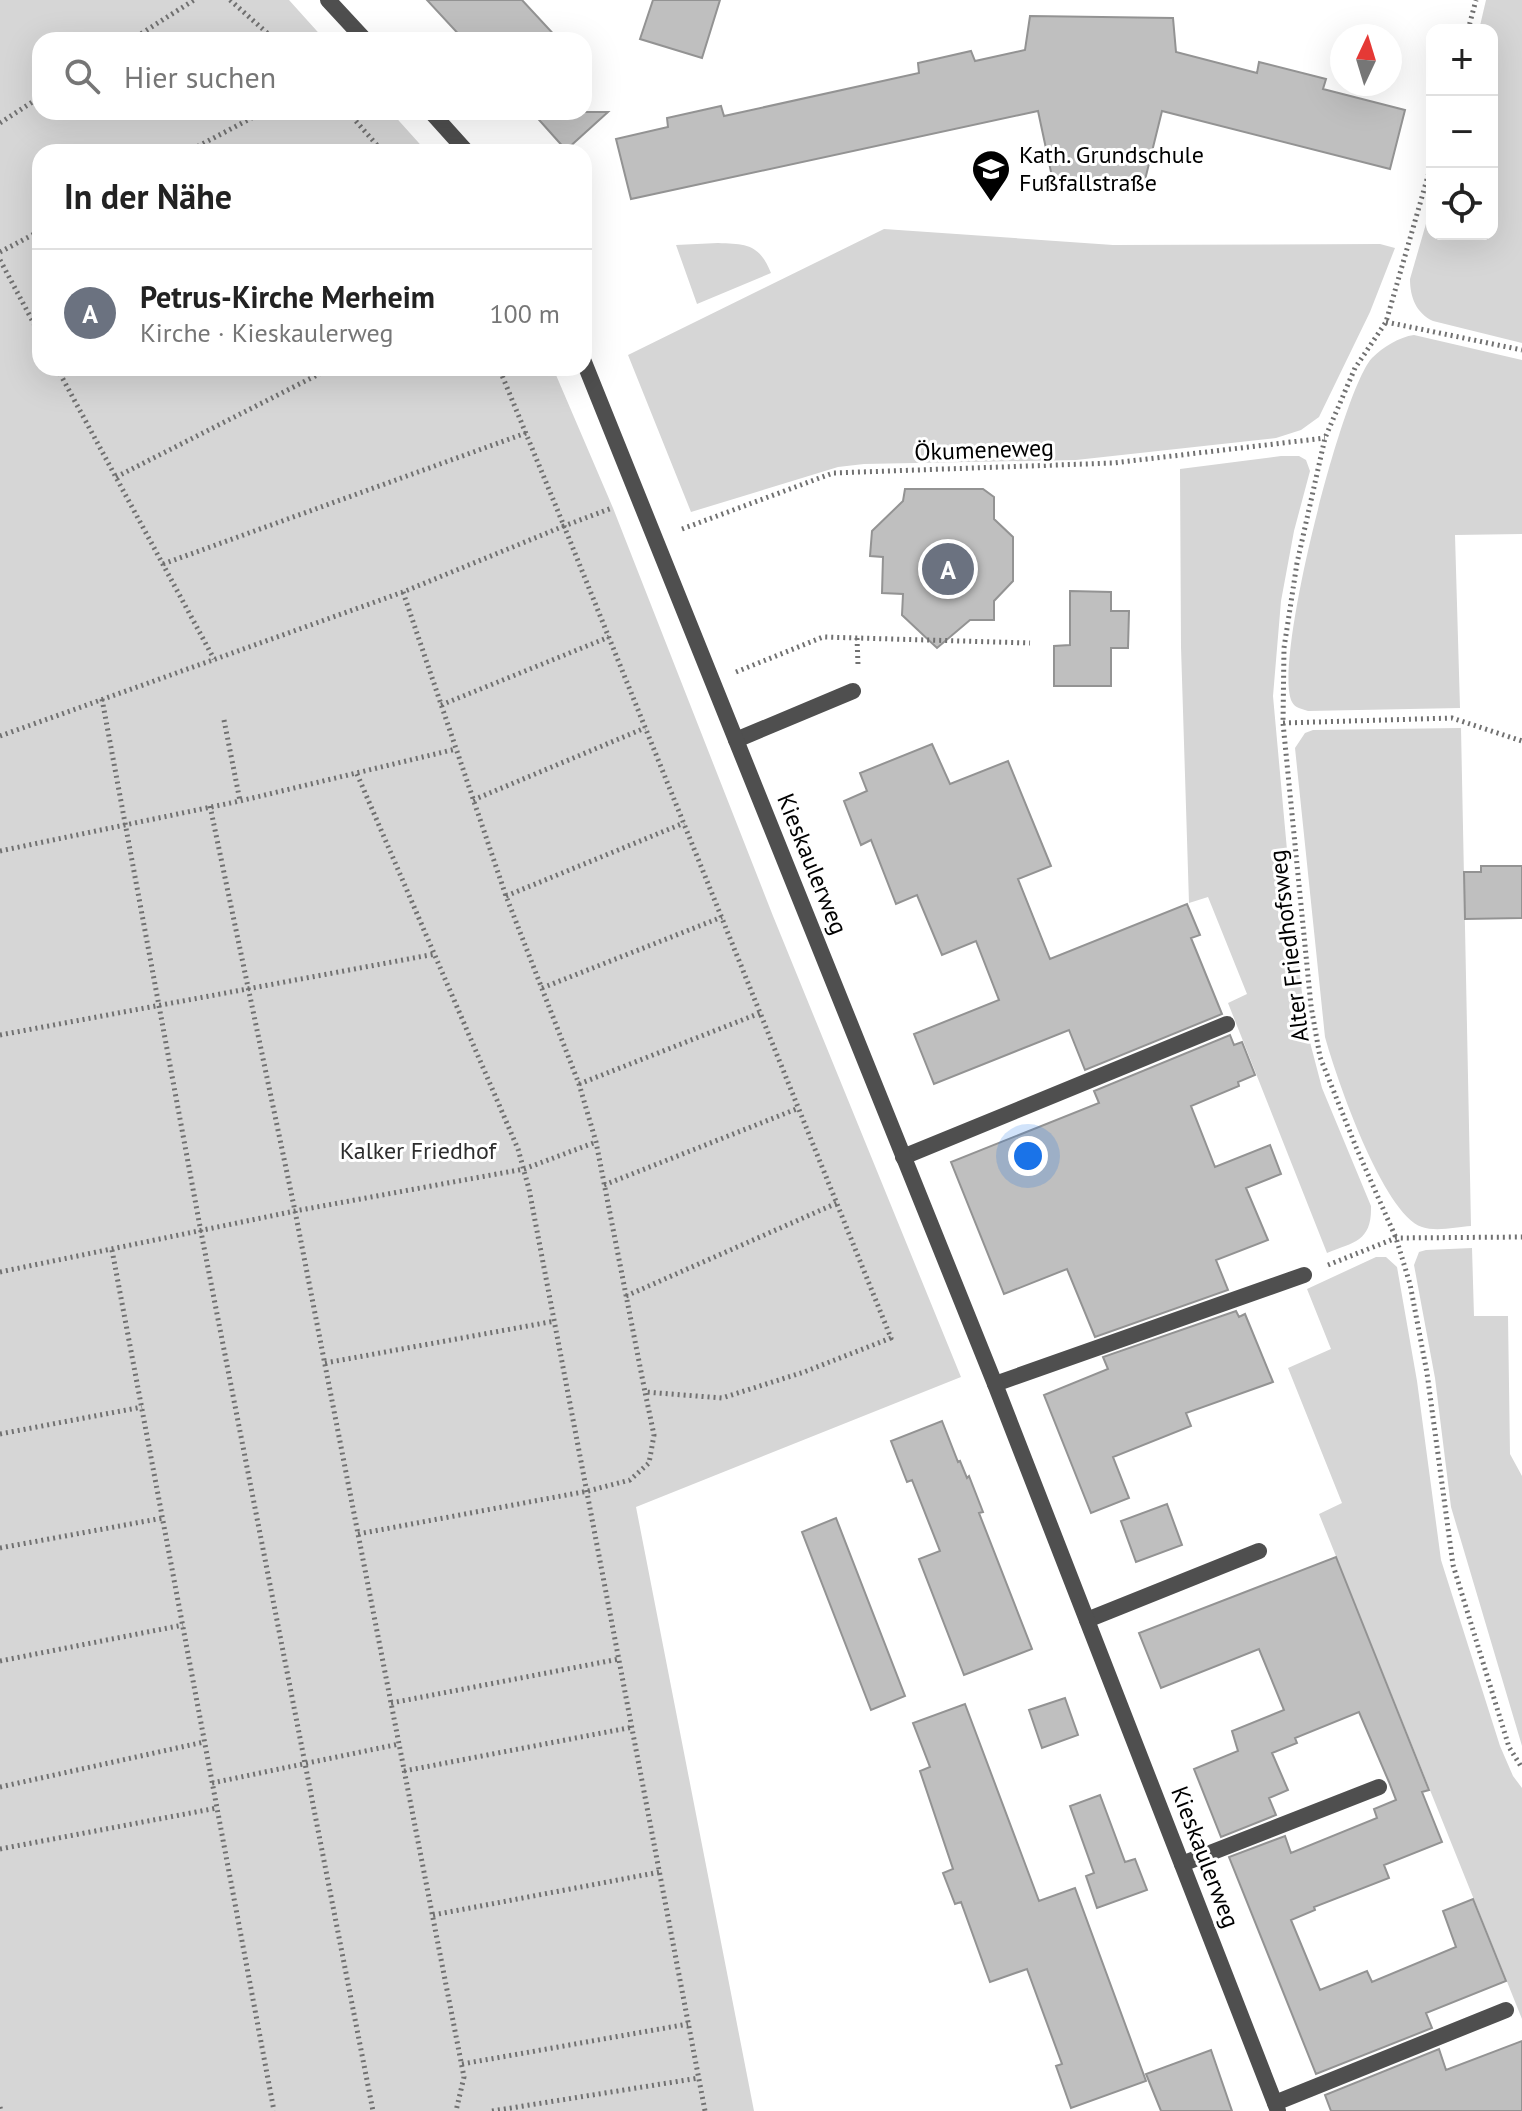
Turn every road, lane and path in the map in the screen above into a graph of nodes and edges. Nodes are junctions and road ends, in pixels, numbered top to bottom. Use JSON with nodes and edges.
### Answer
{"nodes":[{"id":1,"x":194,"y":0,"type":"edge"},
{"id":2,"x":230,"y":0,"type":"edge"},
{"id":3,"x":328,"y":0,"type":"edge"},
{"id":4,"x":1476,"y":0,"type":"edge"},
{"id":5,"x":1470,"y":24,"type":"edge"},
{"id":6,"x":144,"y":32,"type":"edge"},
{"id":7,"x":266,"y":32,"type":"edge"},
{"id":8,"x":358,"y":32,"type":"edge"},
{"id":9,"x":32,"y":102,"type":"edge"},
{"id":10,"x":248,"y":120,"type":"edge"},
{"id":11,"x":355,"y":120,"type":"edge"},
{"id":12,"x":438,"y":120,"type":"edge"},
{"id":13,"x":0,"y":123,"type":"edge"},
{"id":14,"x":202,"y":144,"type":"edge"},
{"id":15,"x":376,"y":144,"type":"edge"},
{"id":16,"x":460,"y":144,"type":"edge"},
{"id":17,"x":1430,"y":168,"type":"edge"},
{"id":18,"x":32,"y":235,"type":"edge"},
{"id":19,"x":0,"y":252,"type":"edge"},
{"id":20,"x":0,"y":260,"type":"edge"},
{"id":21,"x":32,"y":320,"type":"edge"},
{"id":22,"x":1386,"y":322,"type":"junction"},
{"id":23,"x":1522,"y":350,"type":"edge"},
{"id":24,"x":61,"y":376,"type":"edge"},
{"id":25,"x":315,"y":376,"type":"edge"},
{"id":26,"x":502,"y":376,"type":"edge"},
{"id":27,"x":590,"y":376,"type":"edge"},
{"id":28,"x":526,"y":433,"type":"junction"},
{"id":29,"x":1325,"y":438,"type":"junction"},
{"id":30,"x":116,"y":477,"type":"junction"},
{"id":31,"x":639,"y":497,"type":"junction"},
{"id":32,"x":564,"y":526,"type":"junction"},
{"id":33,"x":655,"y":539,"type":"junction"},
{"id":34,"x":163,"y":564,"type":"junction"},
{"id":35,"x":403,"y":592,"type":"junction"},
{"id":36,"x":609,"y":637,"type":"junction"},
{"id":37,"x":1030,"y":643,"type":"dead end"},
{"id":38,"x":214,"y":659,"type":"junction"},
{"id":39,"x":712,"y":681,"type":"junction"},
{"id":40,"x":853,"y":691,"type":"dead end"},
{"id":41,"x":102,"y":699,"type":"junction"},
{"id":42,"x":441,"y":705,"type":"junction"},
{"id":43,"x":224,"y":720,"type":"dead end"},
{"id":44,"x":1283,"y":723,"type":"junction"},
{"id":45,"x":646,"y":728,"type":"junction"},
{"id":46,"x":0,"y":736,"type":"edge"},
{"id":47,"x":736,"y":740,"type":"junction"},
{"id":48,"x":1522,"y":741,"type":"edge"},
{"id":49,"x":456,"y":749,"type":"junction"},
{"id":50,"x":357,"y":774,"type":"junction"},
{"id":51,"x":473,"y":800,"type":"junction"},
{"id":52,"x":240,"y":801,"type":"junction"},
{"id":53,"x":210,"y":806,"type":"junction"},
{"id":54,"x":684,"y":823,"type":"junction"},
{"id":55,"x":126,"y":825,"type":"junction"},
{"id":56,"x":0,"y":851,"type":"edge"},
{"id":57,"x":506,"y":896,"type":"junction"},
{"id":58,"x":722,"y":917,"type":"junction"},
{"id":59,"x":435,"y":954,"type":"junction"},
{"id":60,"x":542,"y":988,"type":"junction"},
{"id":61,"x":248,"y":989,"type":"junction"},
{"id":62,"x":159,"y":1004,"type":"junction"},
{"id":63,"x":760,"y":1013,"type":"junction"},
{"id":64,"x":1227,"y":1024,"type":"dead end"},
{"id":65,"x":0,"y":1035,"type":"edge"},
{"id":66,"x":579,"y":1084,"type":"junction"},
{"id":67,"x":799,"y":1108,"type":"junction"},
{"id":68,"x":596,"y":1142,"type":"junction"},
{"id":69,"x":903,"y":1157,"type":"junction"},
{"id":70,"x":524,"y":1169,"type":"junction"},
{"id":71,"x":604,"y":1185,"type":"junction"},
{"id":72,"x":837,"y":1203,"type":"junction"},
{"id":73,"x":295,"y":1211,"type":"junction"},
{"id":74,"x":201,"y":1232,"type":"junction"},
{"id":75,"x":1522,"y":1237,"type":"edge"},
{"id":76,"x":1396,"y":1238,"type":"junction"},
{"id":77,"x":112,"y":1250,"type":"junction"},
{"id":78,"x":0,"y":1272,"type":"edge"},
{"id":79,"x":1304,"y":1275,"type":"joint"},
{"id":80,"x":626,"y":1296,"type":"junction"},
{"id":81,"x":555,"y":1321,"type":"junction"},
{"id":82,"x":325,"y":1363,"type":"junction"},
{"id":83,"x":995,"y":1384,"type":"junction"},
{"id":84,"x":645,"y":1392,"type":"junction"},
{"id":85,"x":142,"y":1407,"type":"junction"},
{"id":86,"x":0,"y":1434,"type":"edge"},
{"id":87,"x":588,"y":1491,"type":"junction"},
{"id":88,"x":163,"y":1518,"type":"junction"},
{"id":89,"x":358,"y":1534,"type":"junction"},
{"id":90,"x":0,"y":1548,"type":"edge"},
{"id":91,"x":1259,"y":1551,"type":"dead end"},
{"id":92,"x":1087,"y":1620,"type":"junction"},
{"id":93,"x":183,"y":1625,"type":"junction"},
{"id":94,"x":619,"y":1659,"type":"junction"},
{"id":95,"x":0,"y":1661,"type":"edge"},
{"id":96,"x":391,"y":1703,"type":"junction"},
{"id":97,"x":633,"y":1727,"type":"junction"},
{"id":98,"x":204,"y":1742,"type":"junction"},
{"id":99,"x":399,"y":1744,"type":"junction"},
{"id":100,"x":305,"y":1762,"type":"junction"},
{"id":101,"x":1522,"y":1768,"type":"edge"},
{"id":102,"x":404,"y":1771,"type":"junction"},
{"id":103,"x":212,"y":1783,"type":"junction"},
{"id":104,"x":0,"y":1787,"type":"edge"},
{"id":105,"x":1379,"y":1787,"type":"dead end"},
{"id":106,"x":217,"y":1808,"type":"junction"},
{"id":107,"x":0,"y":1849,"type":"edge"},
{"id":108,"x":1182,"y":1864,"type":"junction"},
{"id":109,"x":660,"y":1872,"type":"junction"},
{"id":110,"x":433,"y":1915,"type":"junction"},
{"id":111,"x":1506,"y":2010,"type":"dead end"},
{"id":112,"x":688,"y":2024,"type":"junction"},
{"id":113,"x":462,"y":2064,"type":"junction"},
{"id":114,"x":699,"y":2078,"type":"junction"},
{"id":115,"x":1276,"y":2107,"type":"edge"},
{"id":116,"x":274,"y":2111,"type":"edge"},
{"id":117,"x":373,"y":2111,"type":"edge"},
{"id":118,"x":456,"y":2111,"type":"edge"},
{"id":119,"x":492,"y":2111,"type":"edge"},
{"id":120,"x":705,"y":2111,"type":"edge"}],
"edges":[{"from":1,"to":6,"type":"path"},
{"from":2,"to":7,"type":"path"},
{"from":3,"to":8,"type":"street"},
{"from":4,"to":5,"type":"path"},
{"from":9,"to":13,"type":"path"},
{"from":10,"to":14,"type":"path"},
{"from":11,"to":15,"type":"path"},
{"from":12,"to":16,"type":"street"},
{"from":17,"to":22,"type":"path","name":"Alter Friedhofsweg"},
{"from":18,"to":19,"type":"path"},
{"from":20,"to":21,"type":"path"},
{"from":22,"to":23,"type":"path"},
{"from":22,"to":29,"type":"path","name":"Alter Friedhofsweg"},
{"from":24,"to":30,"type":"path"},
{"from":25,"to":30,"type":"path"},
{"from":26,"to":28,"type":"path"},
{"from":27,"to":31,"type":"street","name":"Kieskaulerweg"},
{"from":28,"to":32,"type":"path"},
{"from":28,"to":34,"type":"path"},
{"from":29,"to":33,"type":"path","name":"Ökumeneweg"},
{"from":29,"to":44,"type":"path","name":"Alter Friedhofsweg"},
{"from":30,"to":34,"type":"path"},
{"from":31,"to":32,"type":"path"},
{"from":31,"to":33,"type":"street","name":"Kieskaulerweg"},
{"from":32,"to":35,"type":"path"},
{"from":32,"to":36,"type":"path"},
{"from":33,"to":39,"type":"street","name":"Kieskaulerweg"},
{"from":34,"to":38,"type":"path"},
{"from":35,"to":38,"type":"path"},
{"from":35,"to":42,"type":"path"},
{"from":36,"to":42,"type":"path"},
{"from":36,"to":45,"type":"path"},
{"from":37,"to":39,"type":"path"},
{"from":38,"to":41,"type":"path"},
{"from":39,"to":47,"type":"street","name":"Kieskaulerweg"},
{"from":40,"to":47,"type":"street"},
{"from":41,"to":46,"type":"path"},
{"from":41,"to":55,"type":"path"},
{"from":42,"to":49,"type":"path"},
{"from":43,"to":52,"type":"path"},
{"from":44,"to":48,"type":"path"},
{"from":44,"to":76,"type":"path","name":"Alter Friedhofsweg"},
{"from":45,"to":51,"type":"path"},
{"from":45,"to":54,"type":"path"},
{"from":47,"to":69,"type":"street","name":"Kieskaulerweg"},
{"from":49,"to":50,"type":"path"},
{"from":49,"to":51,"type":"path"},
{"from":50,"to":52,"type":"path"},
{"from":50,"to":59,"type":"path"},
{"from":51,"to":57,"type":"path"},
{"from":52,"to":53,"type":"path"},
{"from":53,"to":55,"type":"path"},
{"from":53,"to":61,"type":"path"},
{"from":54,"to":57,"type":"path"},
{"from":54,"to":58,"type":"path"},
{"from":55,"to":56,"type":"path"},
{"from":55,"to":62,"type":"path"},
{"from":57,"to":60,"type":"path"},
{"from":58,"to":60,"type":"path"},
{"from":58,"to":63,"type":"path"},
{"from":59,"to":61,"type":"path"},
{"from":59,"to":70,"type":"path"},
{"from":60,"to":66,"type":"path"},
{"from":61,"to":62,"type":"path"},
{"from":61,"to":73,"type":"path"},
{"from":62,"to":65,"type":"path"},
{"from":62,"to":74,"type":"path"},
{"from":63,"to":66,"type":"path"},
{"from":63,"to":67,"type":"path"},
{"from":64,"to":69,"type":"street"},
{"from":66,"to":68,"type":"path"},
{"from":67,"to":71,"type":"path"},
{"from":67,"to":72,"type":"path"},
{"from":68,"to":70,"type":"path"},
{"from":68,"to":71,"type":"path"},
{"from":69,"to":83,"type":"street","name":"Kieskaulerweg"},
{"from":70,"to":73,"type":"path"},
{"from":70,"to":81,"type":"path"},
{"from":71,"to":80,"type":"path"},
{"from":72,"to":80,"type":"path"},
{"from":72,"to":84,"type":"path"},
{"from":73,"to":74,"type":"path"},
{"from":73,"to":82,"type":"path"},
{"from":74,"to":77,"type":"path"},
{"from":74,"to":100,"type":"path"},
{"from":75,"to":76,"type":"path"},
{"from":76,"to":79,"type":"path"},
{"from":76,"to":101,"type":"path","name":"Alter Friedhofsweg"},
{"from":77,"to":78,"type":"path"},
{"from":77,"to":85,"type":"path"},
{"from":79,"to":83,"type":"street"},
{"from":80,"to":84,"type":"path"},
{"from":81,"to":82,"type":"path"},
{"from":81,"to":87,"type":"path"},
{"from":82,"to":89,"type":"path"},
{"from":83,"to":92,"type":"street","name":"Kieskaulerweg"},
{"from":84,"to":87,"type":"path"},
{"from":85,"to":86,"type":"path"},
{"from":85,"to":88,"type":"path"},
{"from":87,"to":89,"type":"path"},
{"from":87,"to":94,"type":"path"},
{"from":88,"to":90,"type":"path"},
{"from":88,"to":93,"type":"path"},
{"from":89,"to":96,"type":"path"},
{"from":91,"to":92,"type":"street"},
{"from":92,"to":108,"type":"street","name":"Kieskaulerweg"},
{"from":93,"to":95,"type":"path"},
{"from":93,"to":98,"type":"path"},
{"from":94,"to":96,"type":"path"},
{"from":94,"to":97,"type":"path"},
{"from":96,"to":99,"type":"path"},
{"from":97,"to":102,"type":"path"},
{"from":97,"to":109,"type":"path"},
{"from":98,"to":103,"type":"path"},
{"from":98,"to":104,"type":"path"},
{"from":99,"to":100,"type":"path"},
{"from":99,"to":102,"type":"path"},
{"from":100,"to":103,"type":"path"},
{"from":100,"to":117,"type":"path"},
{"from":102,"to":110,"type":"path"},
{"from":103,"to":106,"type":"path"},
{"from":105,"to":108,"type":"street"},
{"from":106,"to":107,"type":"path"},
{"from":106,"to":116,"type":"path"},
{"from":108,"to":115,"type":"street","name":"Kieskaulerweg"},
{"from":109,"to":110,"type":"path"},
{"from":109,"to":112,"type":"path"},
{"from":110,"to":113,"type":"path"},
{"from":111,"to":115,"type":"street"},
{"from":112,"to":113,"type":"path"},
{"from":112,"to":114,"type":"path"},
{"from":113,"to":118,"type":"path"},
{"from":114,"to":119,"type":"path"},
{"from":114,"to":120,"type":"path"}]}
